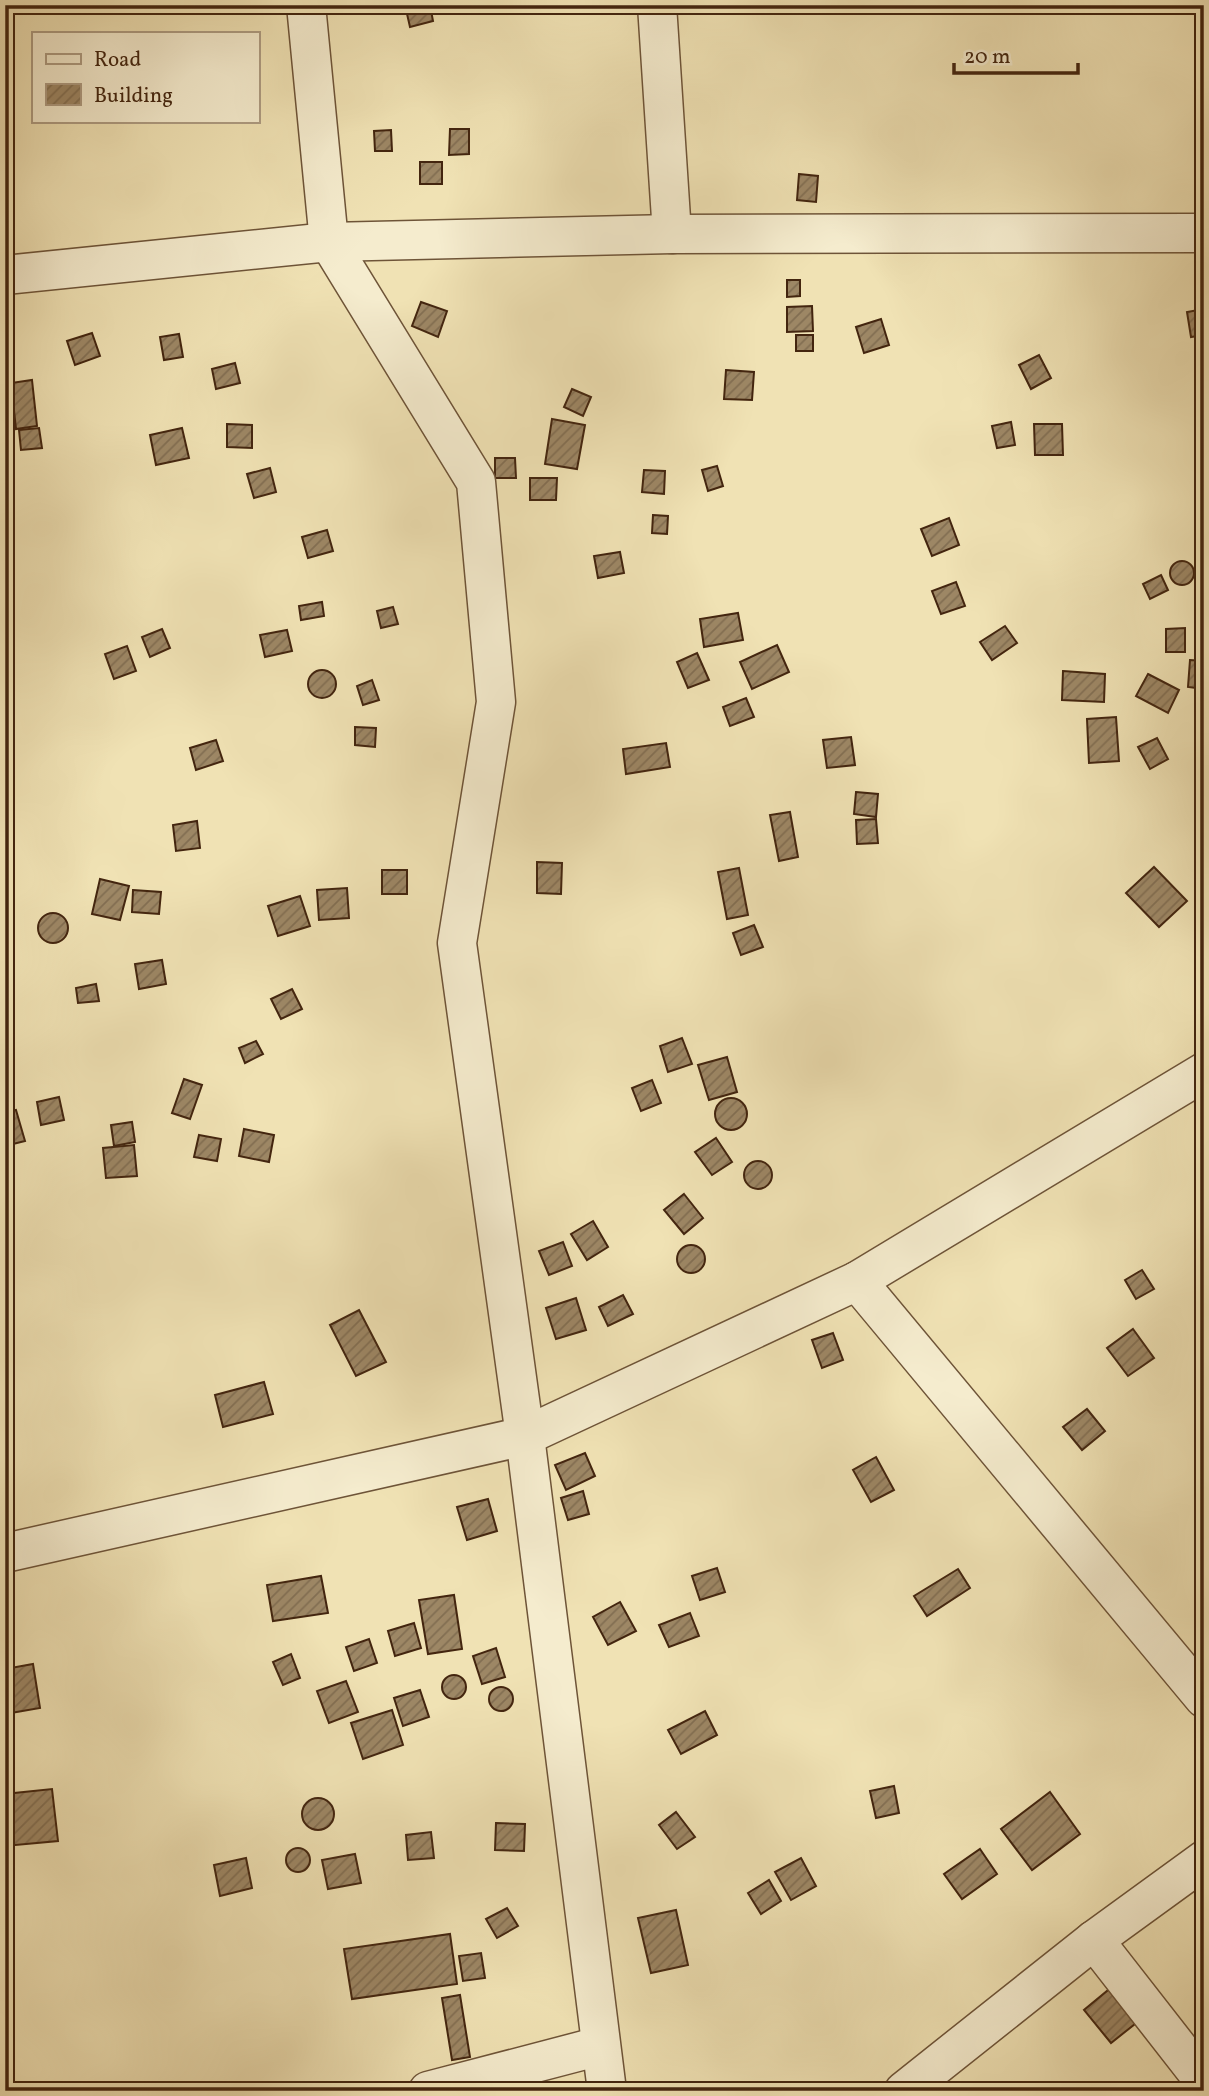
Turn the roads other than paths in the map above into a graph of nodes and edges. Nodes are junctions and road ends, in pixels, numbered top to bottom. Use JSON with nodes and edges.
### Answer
{"nodes":[{"id":1,"x":306,"y":5,"type":"edge"},
{"id":2,"x":657,"y":5,"type":"edge"},
{"id":3,"x":1204,"y":233,"type":"edge"},
{"id":4,"x":672,"y":234,"type":"junction"},
{"id":5,"x":328,"y":242,"type":"junction"},
{"id":6,"x":5,"y":275,"type":"edge"},
{"id":7,"x":1204,"y":1072,"type":"edge"},
{"id":8,"x":857,"y":1281,"type":"junction"},
{"id":9,"x":525,"y":1436,"type":"junction"},
{"id":10,"x":5,"y":1553,"type":"edge"},
{"id":11,"x":1204,"y":1698,"type":"edge"},
{"id":12,"x":1204,"y":1860,"type":"edge"},
{"id":13,"x":1094,"y":1940,"type":"junction"},
{"id":14,"x":600,"y":2046,"type":"junction"},
{"id":15,"x":1204,"y":2081,"type":"edge"},
{"id":16,"x":428,"y":2091,"type":"edge"},
{"id":17,"x":607,"y":2091,"type":"edge"},
{"id":18,"x":904,"y":2091,"type":"edge"}],
"edges":[{"from":1,"to":5,"type":"street"},
{"from":2,"to":4,"type":"street"},
{"from":3,"to":4,"type":"street"},
{"from":4,"to":5,"type":"street"},
{"from":5,"to":6,"type":"street"},
{"from":5,"to":9,"type":"street"},
{"from":7,"to":8,"type":"street"},
{"from":8,"to":9,"type":"street"},
{"from":8,"to":11,"type":"street"},
{"from":9,"to":10,"type":"street"},
{"from":9,"to":14,"type":"street"},
{"from":12,"to":13,"type":"street"},
{"from":13,"to":15,"type":"street"},
{"from":13,"to":18,"type":"street"},
{"from":14,"to":16,"type":"street"},
{"from":14,"to":17,"type":"street"}]}
